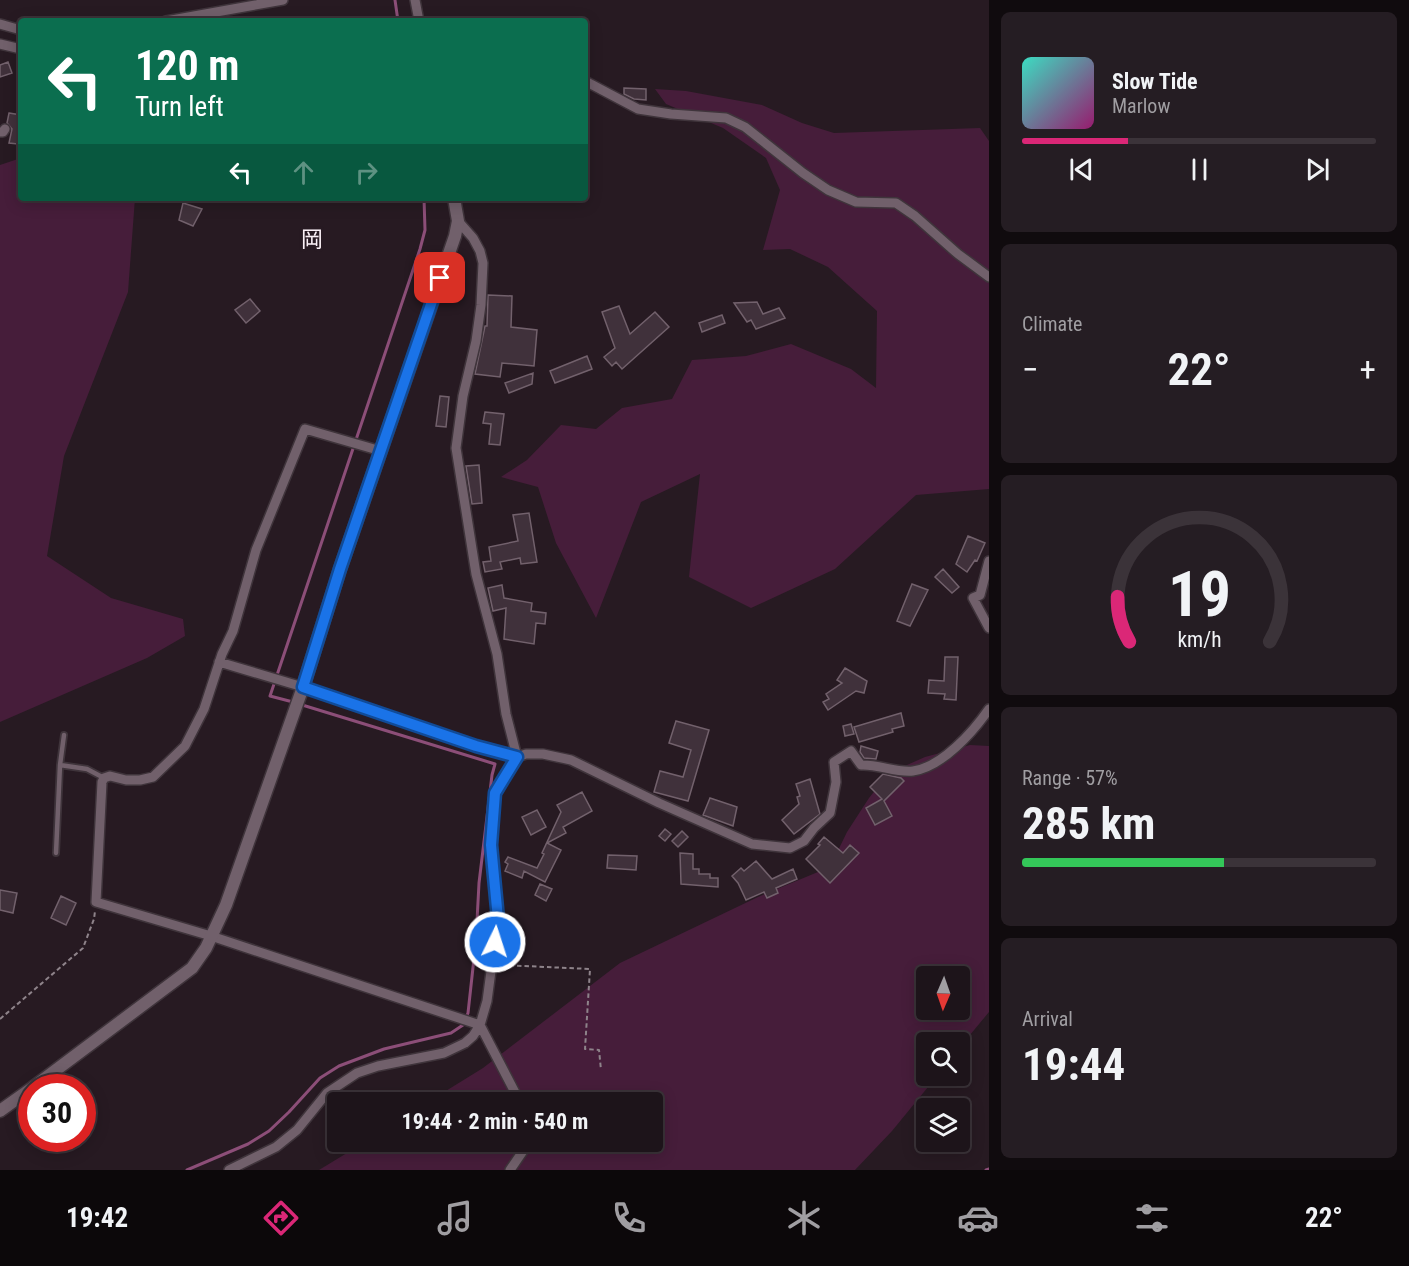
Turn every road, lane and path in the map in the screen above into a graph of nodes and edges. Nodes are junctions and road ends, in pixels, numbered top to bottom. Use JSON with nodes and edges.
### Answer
{"nodes":[{"id":1,"x":283,"y":0,"type":"edge"},
{"id":2,"x":416,"y":0,"type":"edge"},
{"id":3,"x":183,"y":18,"type":"edge"},
{"id":4,"x":419,"y":18,"type":"edge"},
{"id":5,"x":0,"y":24,"type":"edge"},
{"id":6,"x":18,"y":29,"type":"edge"},
{"id":7,"x":0,"y":44,"type":"edge"},
{"id":8,"x":18,"y":49,"type":"edge"},
{"id":9,"x":588,"y":83,"type":"edge"},
{"id":10,"x":455,"y":201,"type":"edge"},
{"id":11,"x":458,"y":221,"type":"junction"},
{"id":12,"x":989,"y":277,"type":"edge"},
{"id":13,"x":381,"y":451,"type":"junction"},
{"id":14,"x":989,"y":561,"type":"edge"},
{"id":15,"x":989,"y":628,"type":"edge"},
{"id":16,"x":219,"y":662,"type":"junction"},
{"id":17,"x":303,"y":687,"type":"junction"},
{"id":18,"x":989,"y":709,"type":"edge"},
{"id":19,"x":64,"y":735,"type":"dead end"},
{"id":20,"x":517,"y":757,"type":"junction"},
{"id":21,"x":60,"y":765,"type":"junction"},
{"id":22,"x":104,"y":778,"type":"junction"},
{"id":23,"x":56,"y":853,"type":"dead end"},
{"id":24,"x":96,"y":902,"type":"junction"},
{"id":25,"x":211,"y":936,"type":"junction"},
{"id":26,"x":492,"y":965,"type":"junction"},
{"id":27,"x":0,"y":1019,"type":"edge"},
{"id":28,"x":480,"y":1025,"type":"junction"},
{"id":29,"x":602,"y":1070,"type":"dead end"},
{"id":30,"x":51,"y":1074,"type":"edge"},
{"id":31,"x":515,"y":1092,"type":"edge"},
{"id":32,"x":18,"y":1098,"type":"edge"},
{"id":33,"x":0,"y":1111,"type":"edge"},
{"id":34,"x":522,"y":1152,"type":"edge"},
{"id":35,"x":229,"y":1170,"type":"edge"},
{"id":36,"x":510,"y":1170,"type":"edge"}],
"edges":[{"from":1,"to":3,"type":"street"},
{"from":2,"to":4,"type":"street"},
{"from":5,"to":6,"type":"street"},
{"from":7,"to":8,"type":"street"},
{"from":9,"to":12,"type":"street"},
{"from":10,"to":11,"type":"street"},
{"from":11,"to":13,"type":"street"},
{"from":11,"to":20,"type":"street"},
{"from":13,"to":16,"type":"street"},
{"from":13,"to":17,"type":"street"},
{"from":14,"to":15,"type":"street"},
{"from":16,"to":17,"type":"street"},
{"from":16,"to":22,"type":"street"},
{"from":17,"to":20,"type":"street"},
{"from":17,"to":25,"type":"street"},
{"from":18,"to":20,"type":"street"},
{"from":19,"to":21,"type":"lane"},
{"from":20,"to":26,"type":"street"},
{"from":21,"to":22,"type":"lane"},
{"from":21,"to":23,"type":"lane"},
{"from":22,"to":24,"type":"street"},
{"from":24,"to":25,"type":"street"},
{"from":24,"to":27,"type":"path"},
{"from":25,"to":28,"type":"street"},
{"from":25,"to":30,"type":"street"},
{"from":26,"to":28,"type":"street"},
{"from":26,"to":29,"type":"path"},
{"from":28,"to":31,"type":"street"},
{"from":28,"to":35,"type":"street"},
{"from":32,"to":33,"type":"street"},
{"from":34,"to":36,"type":"street"}]}
